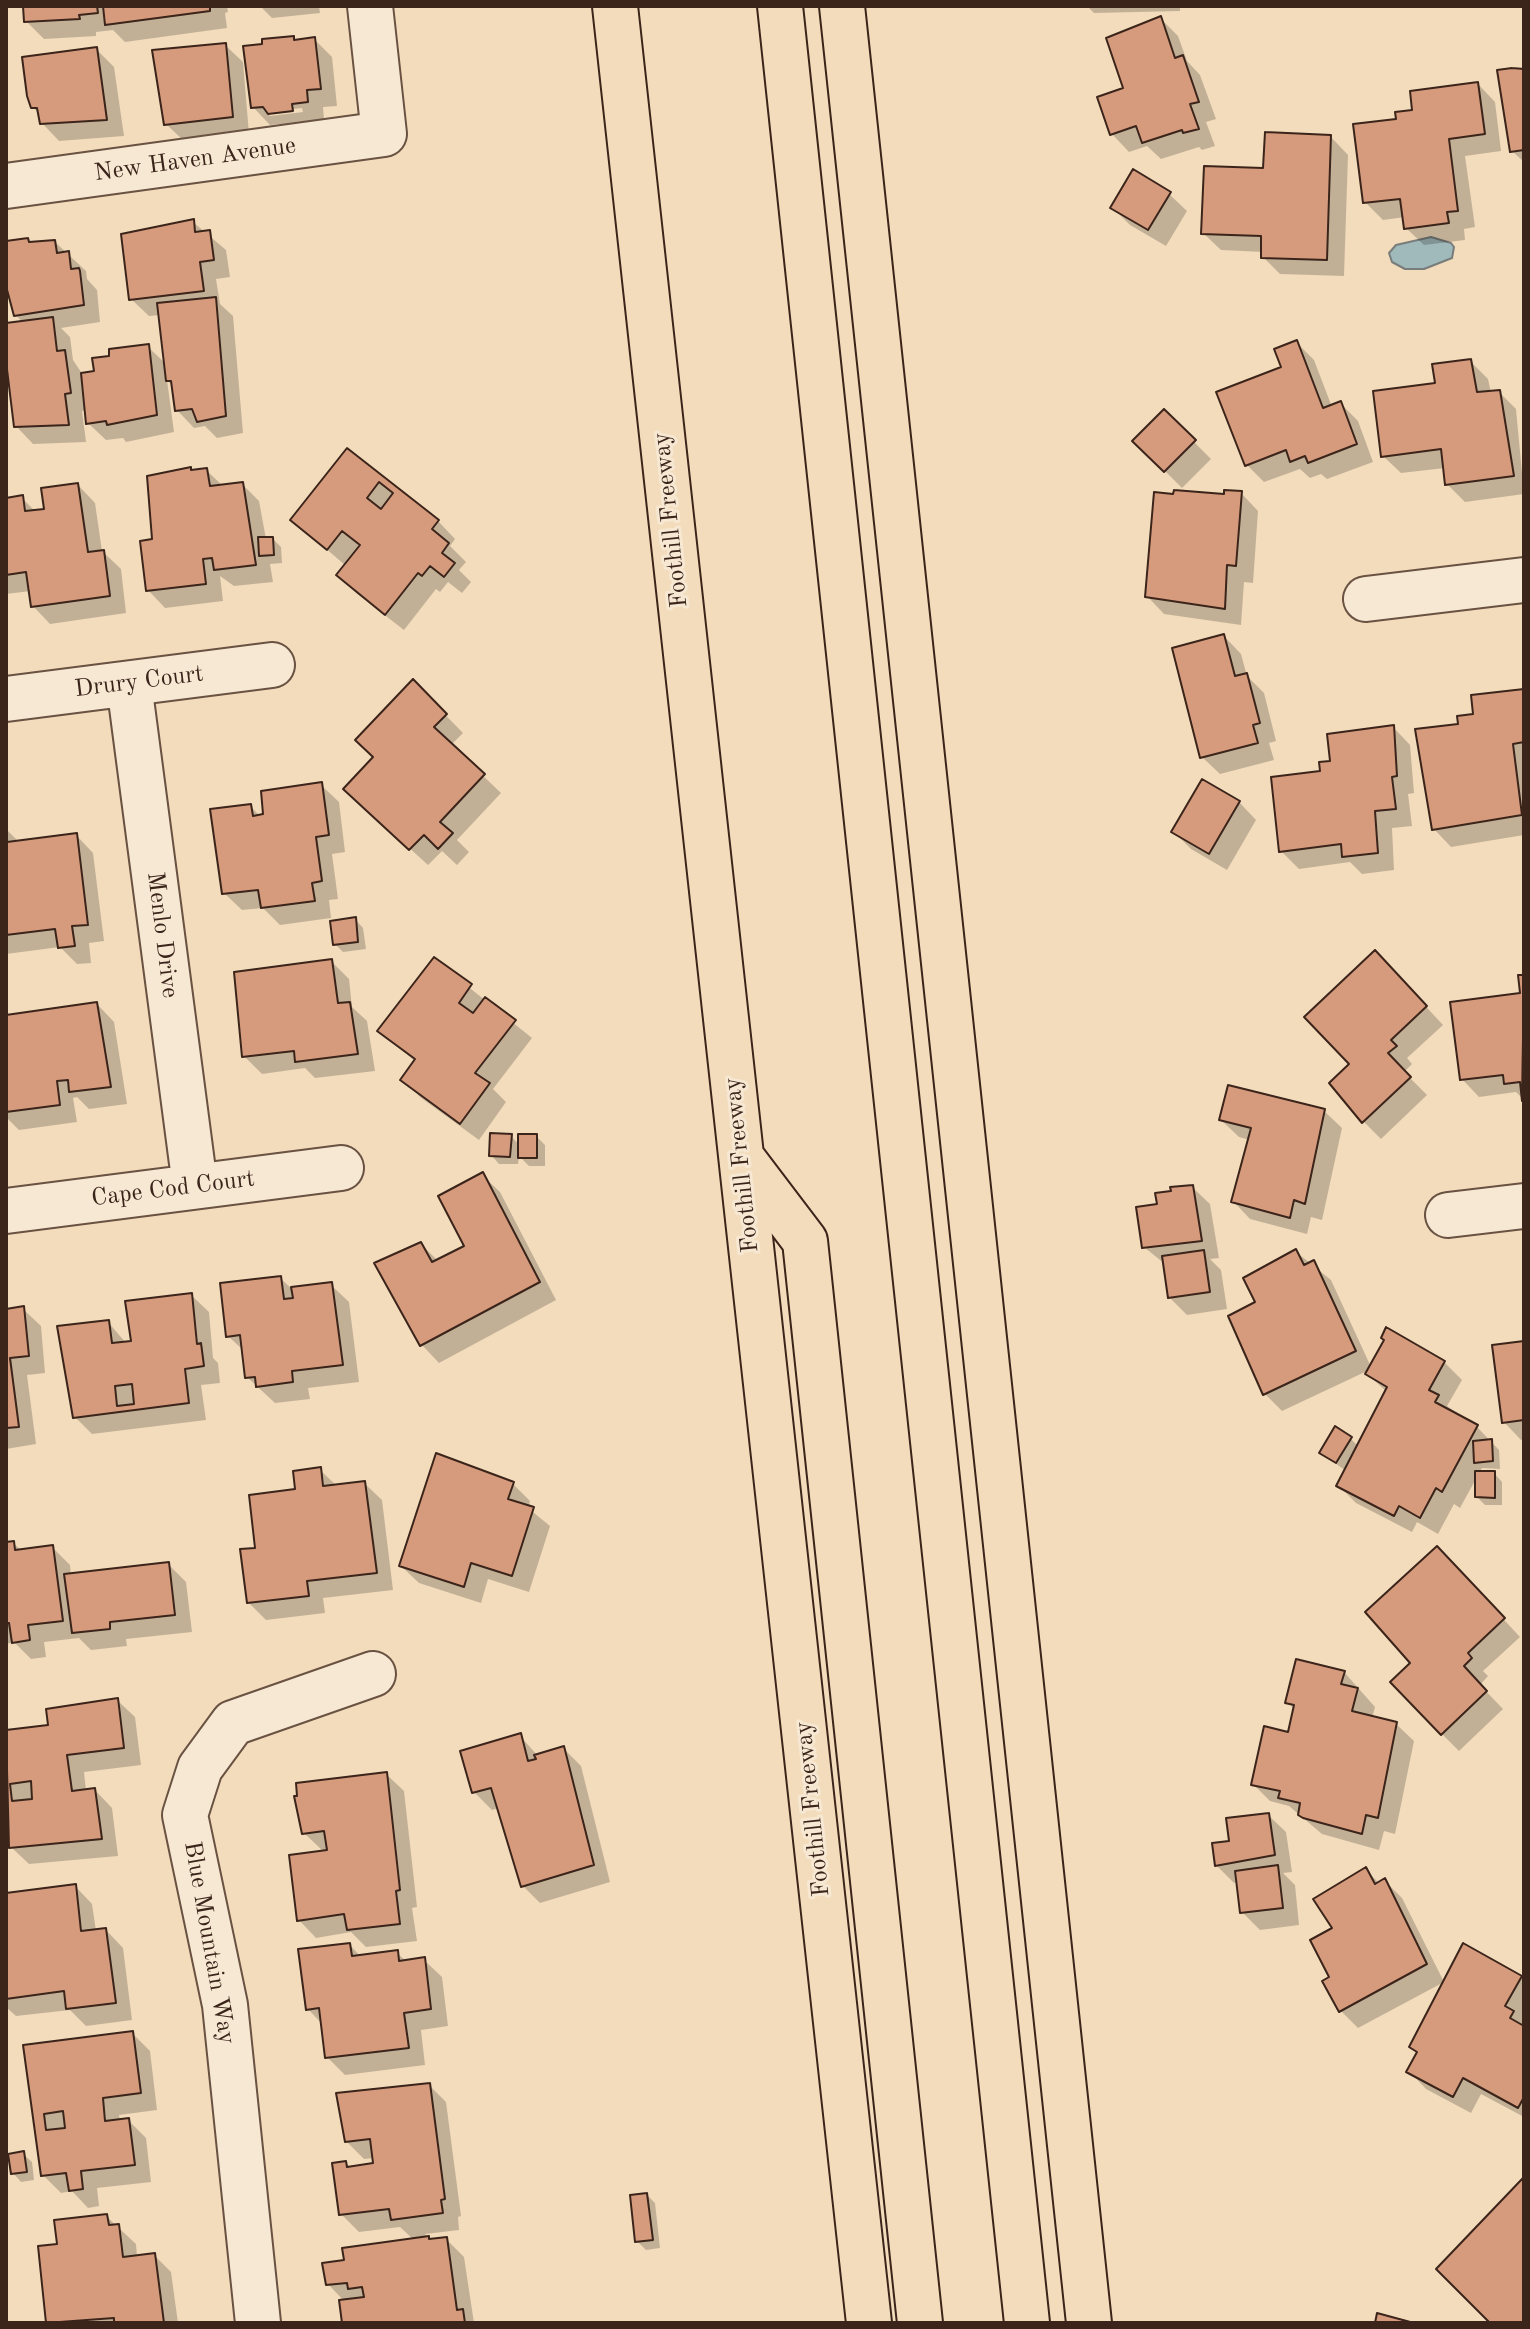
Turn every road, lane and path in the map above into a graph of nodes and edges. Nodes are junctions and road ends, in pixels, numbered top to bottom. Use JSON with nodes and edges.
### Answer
{"nodes":[{"id":1,"x":370,"y":6,"type":"edge"},
{"id":2,"x":615,"y":6,"type":"edge"},
{"id":3,"x":780,"y":6,"type":"edge"},
{"id":4,"x":842,"y":6,"type":"edge"},
{"id":5,"x":6,"y":186,"type":"edge"},
{"id":6,"x":1524,"y":580,"type":"edge"},
{"id":7,"x":1366,"y":599,"type":"dead end"},
{"id":8,"x":272,"y":665,"type":"dead end"},
{"id":9,"x":129,"y":684,"type":"junction"},
{"id":10,"x":6,"y":699,"type":"edge"},
{"id":11,"x":741,"y":1156,"type":"junction"},
{"id":12,"x":341,"y":1168,"type":"dead end"},
{"id":13,"x":195,"y":1186,"type":"junction"},
{"id":14,"x":1524,"y":1206,"type":"edge"},
{"id":15,"x":6,"y":1211,"type":"edge"},
{"id":16,"x":1448,"y":1215,"type":"dead end"},
{"id":17,"x":373,"y":1674,"type":"dead end"},
{"id":18,"x":258,"y":2323,"type":"edge"},
{"id":19,"x":869,"y":2323,"type":"edge"},
{"id":20,"x":920,"y":2323,"type":"edge"},
{"id":21,"x":1027,"y":2323,"type":"edge"},
{"id":22,"x":1089,"y":2323,"type":"edge"}],
"edges":[{"from":1,"to":5,"type":"street","name":"New Haven Avenue"},
{"from":2,"to":11,"type":"highway","name":"Foothill Freeway"},
{"from":3,"to":21,"type":"highway"},
{"from":4,"to":22,"type":"highway"},
{"from":6,"to":7,"type":"street"},
{"from":8,"to":9,"type":"street","name":"Drury Court"},
{"from":9,"to":10,"type":"street","name":"Drury Court"},
{"from":9,"to":13,"type":"street","name":"Menlo Drive"},
{"from":11,"to":19,"type":"highway","name":"Foothill Freeway"},
{"from":11,"to":20,"type":"highway"},
{"from":12,"to":13,"type":"street","name":"Cape Cod Court"},
{"from":13,"to":15,"type":"street","name":"Cape Cod Court"},
{"from":14,"to":16,"type":"street"},
{"from":17,"to":18,"type":"street","name":"Blue Mountain Way"}]}
